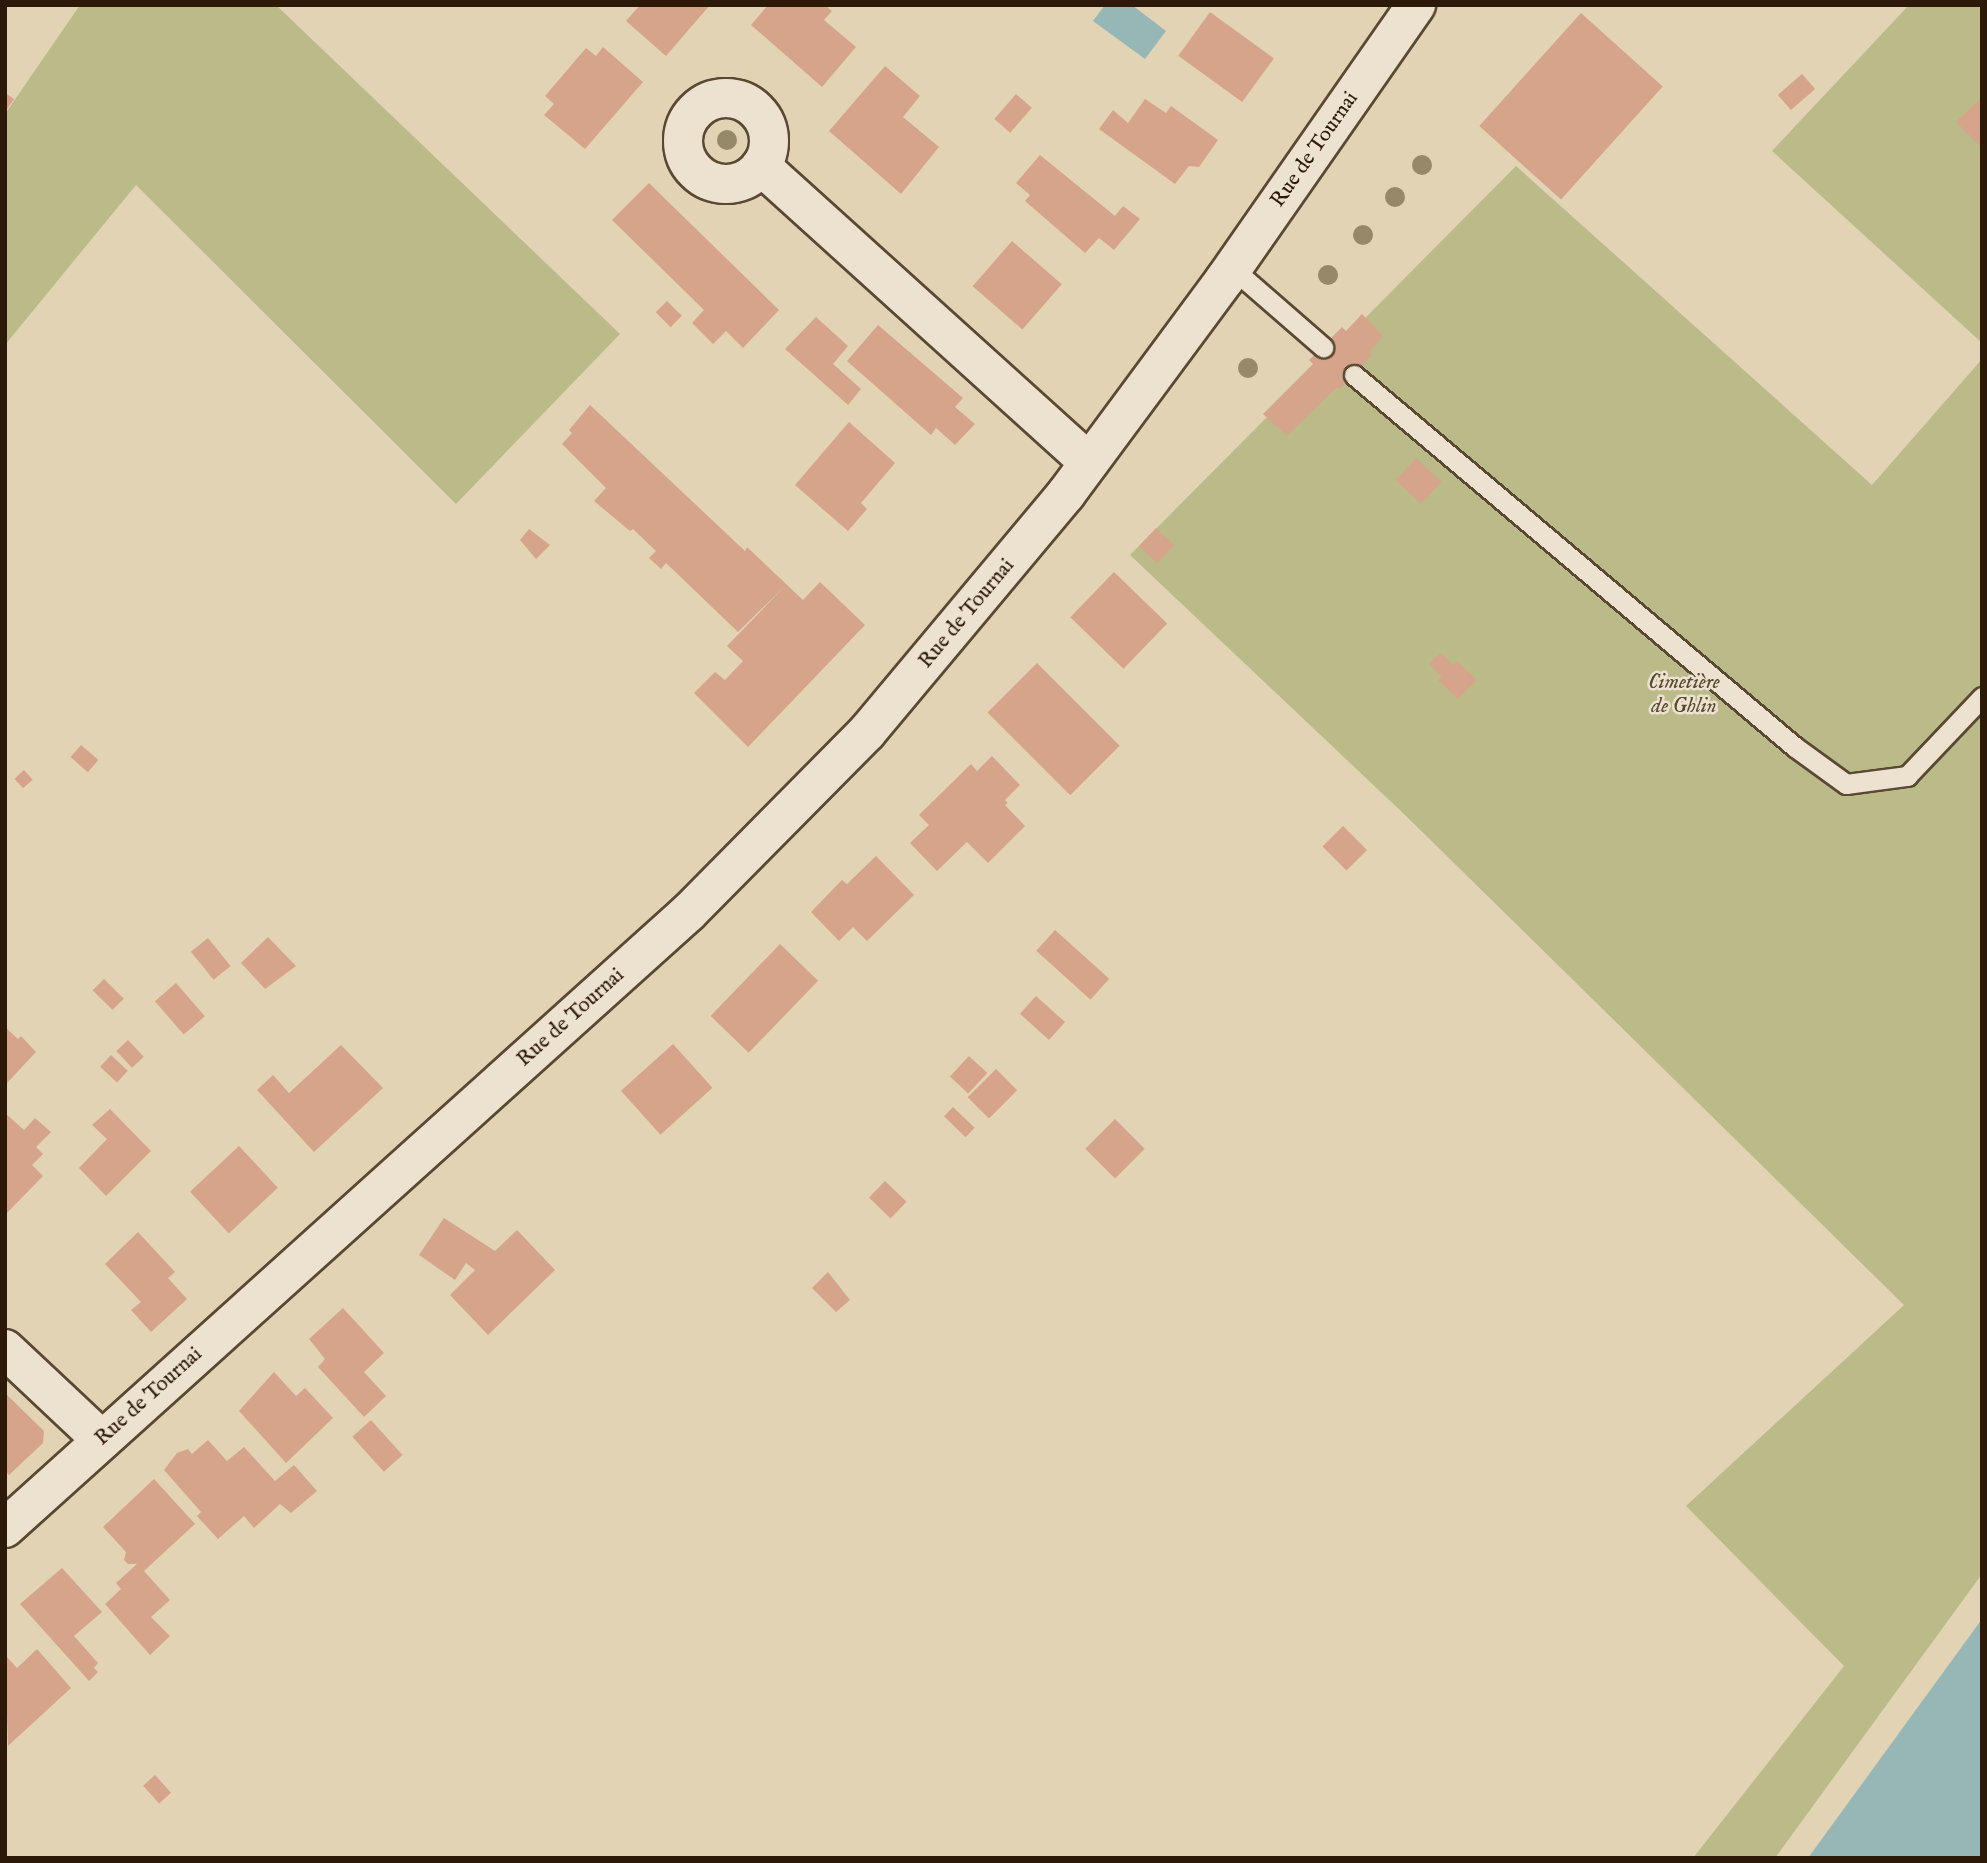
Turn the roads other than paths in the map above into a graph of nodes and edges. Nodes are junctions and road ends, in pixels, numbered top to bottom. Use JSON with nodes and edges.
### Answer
{"nodes":[{"id":1,"x":1416,"y":5,"type":"edge"},
{"id":2,"x":761,"y":166,"type":"dead end"},
{"id":3,"x":1232,"y":268,"type":"junction"},
{"id":4,"x":1323,"y":347,"type":"dead end"},
{"id":5,"x":1354,"y":375,"type":"dead end"},
{"id":6,"x":1089,"y":462,"type":"junction"},
{"id":7,"x":1982,"y":697,"type":"edge"},
{"id":8,"x":5,"y":1349,"type":"edge"},
{"id":9,"x":102,"y":1440,"type":"junction"},
{"id":10,"x":5,"y":1528,"type":"edge"}],
"edges":[{"from":1,"to":3,"type":"street","name":"Rue de Tournai"},
{"from":2,"to":6,"type":"street"},
{"from":3,"to":4,"type":"lane"},
{"from":3,"to":6,"type":"street","name":"Rue de Tournai"},
{"from":5,"to":7,"type":"lane"},
{"from":6,"to":9,"type":"street","name":"Rue de Tournai"},
{"from":8,"to":9,"type":"street"},
{"from":9,"to":10,"type":"street","name":"Rue de Tournai"}]}
